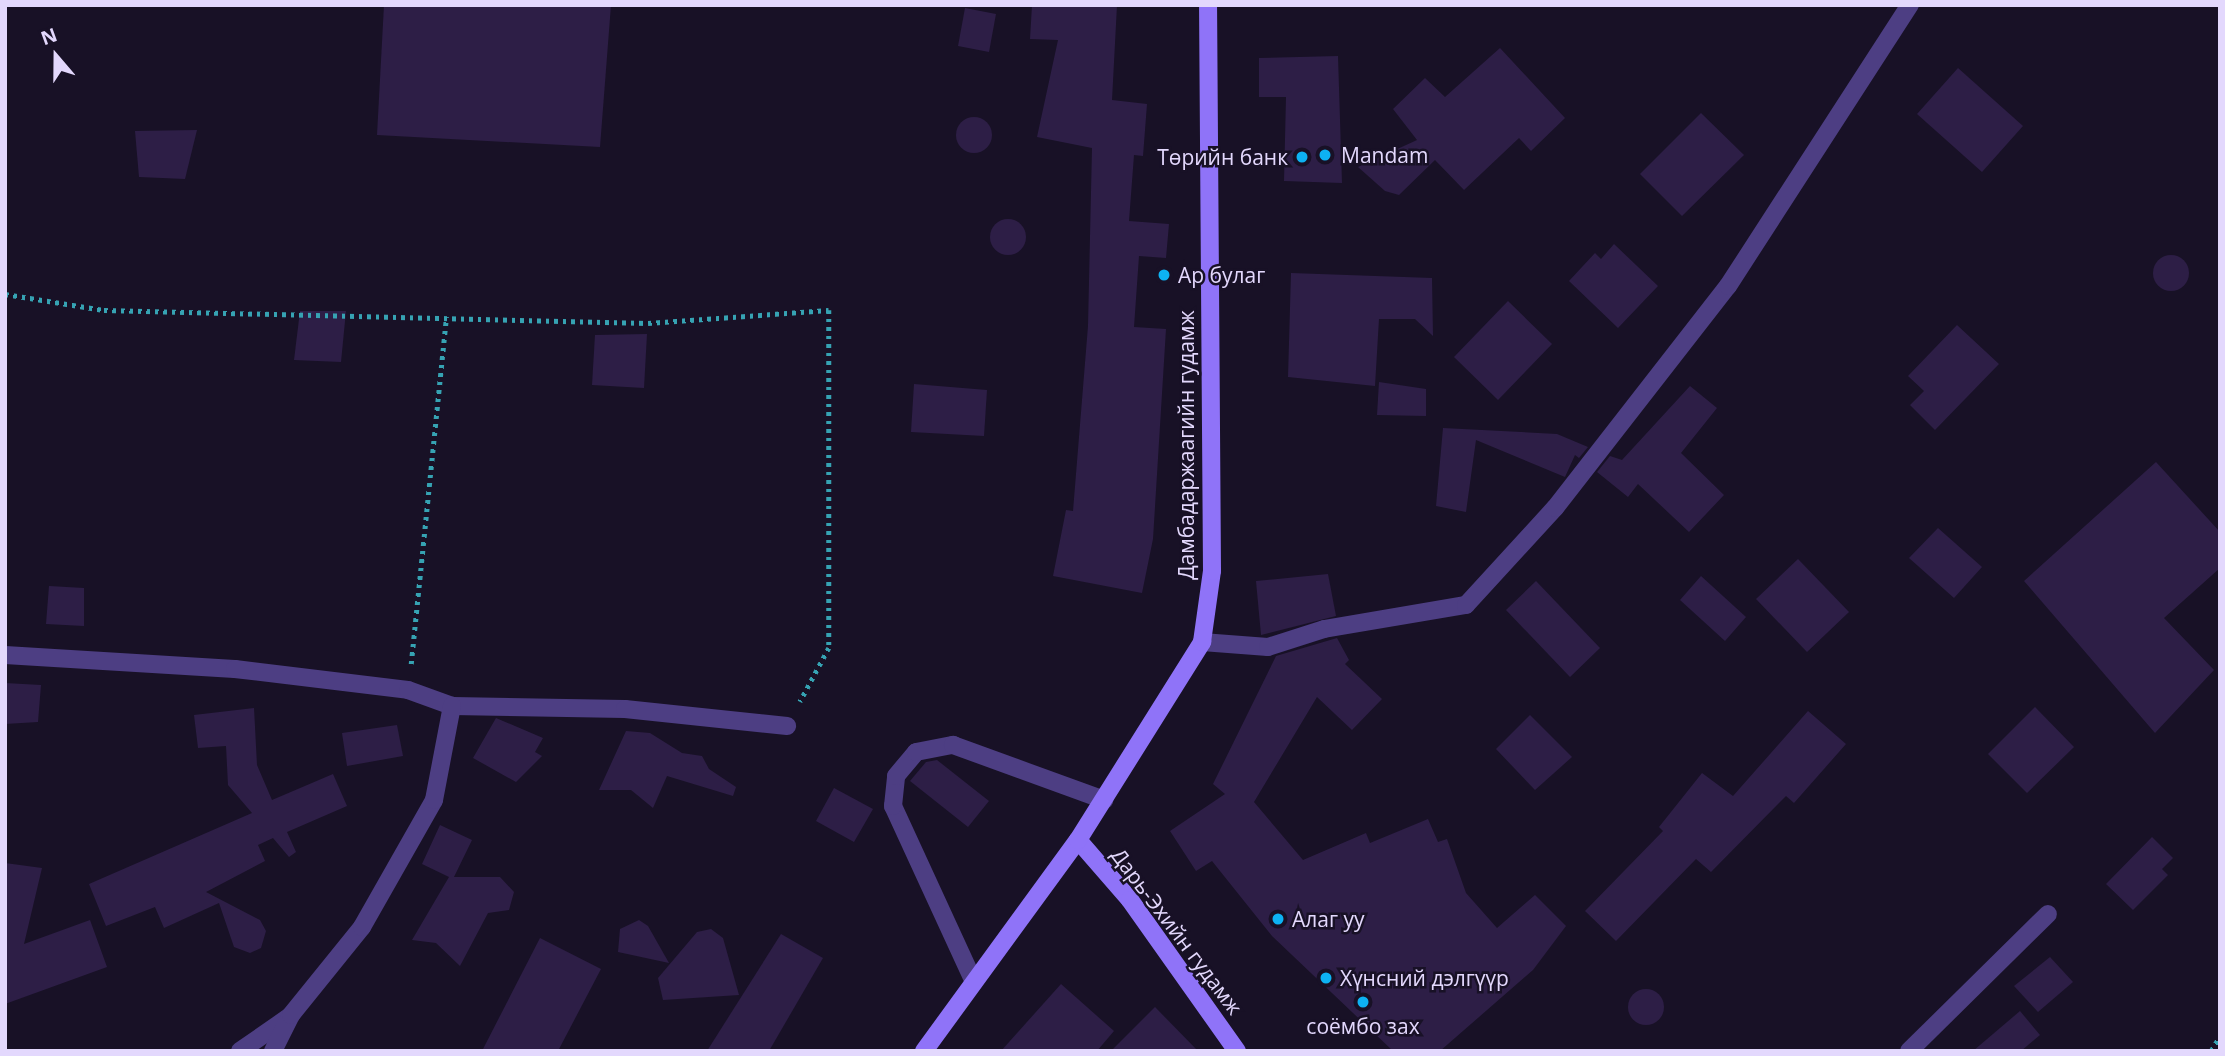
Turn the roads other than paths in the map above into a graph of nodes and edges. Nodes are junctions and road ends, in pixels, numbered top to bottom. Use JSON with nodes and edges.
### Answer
{"nodes":[{"id":1,"x":1208,"y":5,"type":"edge"},
{"id":2,"x":1910,"y":5,"type":"edge"},
{"id":3,"x":1202,"y":642,"type":"junction"},
{"id":4,"x":5,"y":655,"type":"edge"},
{"id":5,"x":452,"y":706,"type":"junction"},
{"id":6,"x":787,"y":726,"type":"road end"},
{"id":7,"x":1104,"y":800,"type":"junction"},
{"id":8,"x":1078,"y":840,"type":"junction"},
{"id":9,"x":2048,"y":914,"type":"dead end"},
{"id":10,"x":974,"y":982,"type":"junction"},
{"id":11,"x":291,"y":1015,"type":"junction"},
{"id":12,"x":240,"y":1051,"type":"edge"},
{"id":13,"x":273,"y":1051,"type":"edge"},
{"id":14,"x":924,"y":1051,"type":"edge"},
{"id":15,"x":1237,"y":1051,"type":"edge"},
{"id":16,"x":1909,"y":1051,"type":"edge"}],
"edges":[{"from":1,"to":3,"type":"main road","name":"Дамбадаржаагийн гудамж"},
{"from":2,"to":3,"type":"street"},
{"from":3,"to":7,"type":"main road","name":"Дамбадаржаагийн гудамж"},
{"from":4,"to":5,"type":"street"},
{"from":5,"to":6,"type":"street"},
{"from":5,"to":11,"type":"street"},
{"from":7,"to":8,"type":"main road","name":"Дамбадаржаагийн гудамж"},
{"from":7,"to":10,"type":"street"},
{"from":8,"to":10,"type":"main road","name":"Дамбадаржаагийн гудамж"},
{"from":8,"to":15,"type":"main road","name":"Дарь-Эхийн гудамж"},
{"from":9,"to":16,"type":"street"},
{"from":10,"to":14,"type":"main road","name":"Дамбадаржаагийн гудамж"},
{"from":11,"to":12,"type":"street"},
{"from":11,"to":13,"type":"street"}]}
